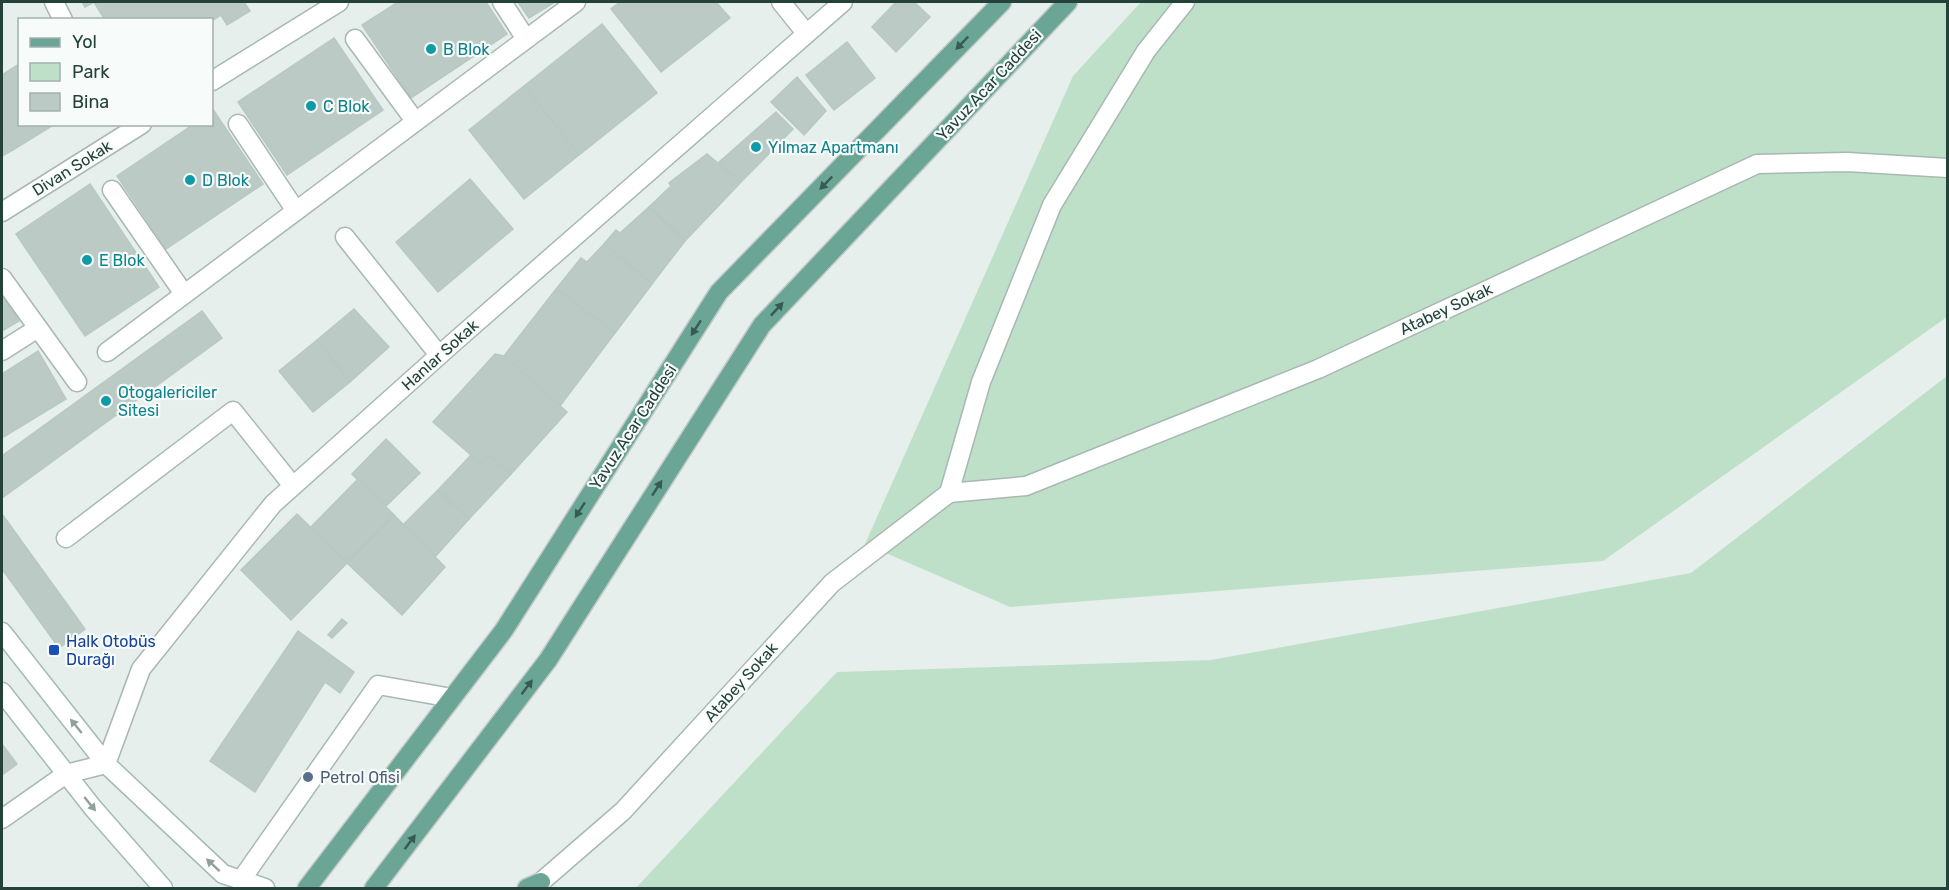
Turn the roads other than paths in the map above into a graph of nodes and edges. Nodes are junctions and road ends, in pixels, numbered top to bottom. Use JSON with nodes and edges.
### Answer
{"nodes":[{"id":1,"x":54,"y":2,"type":"edge"},
{"id":2,"x":339,"y":2,"type":"edge"},
{"id":3,"x":502,"y":2,"type":"edge"},
{"id":4,"x":576,"y":2,"type":"edge"},
{"id":5,"x":781,"y":2,"type":"edge"},
{"id":6,"x":843,"y":2,"type":"edge"},
{"id":7,"x":1002,"y":2,"type":"edge"},
{"id":8,"x":1068,"y":2,"type":"edge"},
{"id":9,"x":1185,"y":2,"type":"edge"},
{"id":10,"x":62,"y":18,"type":"edge"},
{"id":11,"x":806,"y":33,"type":"junction"},
{"id":12,"x":355,"y":39,"type":"dead end"},
{"id":13,"x":526,"y":39,"type":"junction"},
{"id":14,"x":213,"y":80,"type":"edge"},
{"id":15,"x":416,"y":121,"type":"junction"},
{"id":16,"x":238,"y":124,"type":"dead end"},
{"id":17,"x":135,"y":126,"type":"edge"},
{"id":18,"x":120,"y":130,"type":"edge"},
{"id":19,"x":1947,"y":168,"type":"edge"},
{"id":20,"x":112,"y":190,"type":"dead end"},
{"id":21,"x":296,"y":211,"type":"junction"},
{"id":22,"x":2,"y":212,"type":"edge"},
{"id":23,"x":345,"y":237,"type":"dead end"},
{"id":24,"x":2,"y":278,"type":"edge"},
{"id":25,"x":184,"y":294,"type":"junction"},
{"id":26,"x":38,"y":328,"type":"junction"},
{"id":27,"x":2,"y":351,"type":"edge"},
{"id":28,"x":107,"y":352,"type":"dead end"},
{"id":29,"x":439,"y":355,"type":"junction"},
{"id":30,"x":77,"y":382,"type":"dead end"},
{"id":31,"x":293,"y":486,"type":"junction"},
{"id":32,"x":949,"y":493,"type":"junction"},
{"id":33,"x":66,"y":538,"type":"dead end"},
{"id":34,"x":2,"y":632,"type":"edge"},
{"id":35,"x":2,"y":692,"type":"edge"},
{"id":36,"x":452,"y":698,"type":"junction"},
{"id":37,"x":106,"y":764,"type":"junction"},
{"id":38,"x":66,"y":774,"type":"junction"},
{"id":39,"x":2,"y":819,"type":"edge"},
{"id":40,"x":240,"y":880,"type":"junction"},
{"id":41,"x":533,"y":886,"type":"edge"},
{"id":42,"x":163,"y":888,"type":"edge"},
{"id":43,"x":266,"y":888,"type":"edge"},
{"id":44,"x":307,"y":888,"type":"edge"},
{"id":45,"x":374,"y":888,"type":"edge"}],
"edges":[{"from":1,"to":10,"type":"street"},
{"from":2,"to":14,"type":"street"},
{"from":3,"to":13,"type":"street"},
{"from":4,"to":13,"type":"street"},
{"from":5,"to":11,"type":"street"},
{"from":6,"to":11,"type":"street","name":"Hanlar Sokak"},
{"from":7,"to":36,"type":"main road","name":"Yavuz Acar Caddesi","one_way":true},
{"from":45,"to":8,"type":"main road","name":"Yavuz Acar Caddesi","one_way":true},
{"from":9,"to":32,"type":"street"},
{"from":11,"to":29,"type":"street","name":"Hanlar Sokak"},
{"from":12,"to":15,"type":"street"},
{"from":13,"to":15,"type":"street"},
{"from":15,"to":21,"type":"street"},
{"from":16,"to":21,"type":"street"},
{"from":17,"to":18,"type":"street","name":"Divan Sokak"},
{"from":18,"to":22,"type":"street","name":"Divan Sokak"},
{"from":19,"to":32,"type":"street","name":"Atabey Sokak"},
{"from":20,"to":25,"type":"street"},
{"from":21,"to":25,"type":"street"},
{"from":23,"to":29,"type":"street"},
{"from":24,"to":26,"type":"street"},
{"from":25,"to":28,"type":"street"},
{"from":26,"to":27,"type":"street"},
{"from":26,"to":30,"type":"street"},
{"from":29,"to":31,"type":"street","name":"Hanlar Sokak"},
{"from":31,"to":33,"type":"street"},
{"from":31,"to":37,"type":"street","name":"Hanlar Sokak"},
{"from":32,"to":41,"type":"street","name":"Atabey Sokak"},
{"from":37,"to":34,"type":"street","one_way":true},
{"from":35,"to":38,"type":"street"},
{"from":36,"to":40,"type":"street"},
{"from":36,"to":44,"type":"main road","name":"Yavuz Acar Caddesi"},
{"from":37,"to":38,"type":"street"},
{"from":40,"to":37,"type":"street","one_way":true},
{"from":38,"to":39,"type":"street"},
{"from":38,"to":42,"type":"street","one_way":true},
{"from":40,"to":43,"type":"street"}]}
